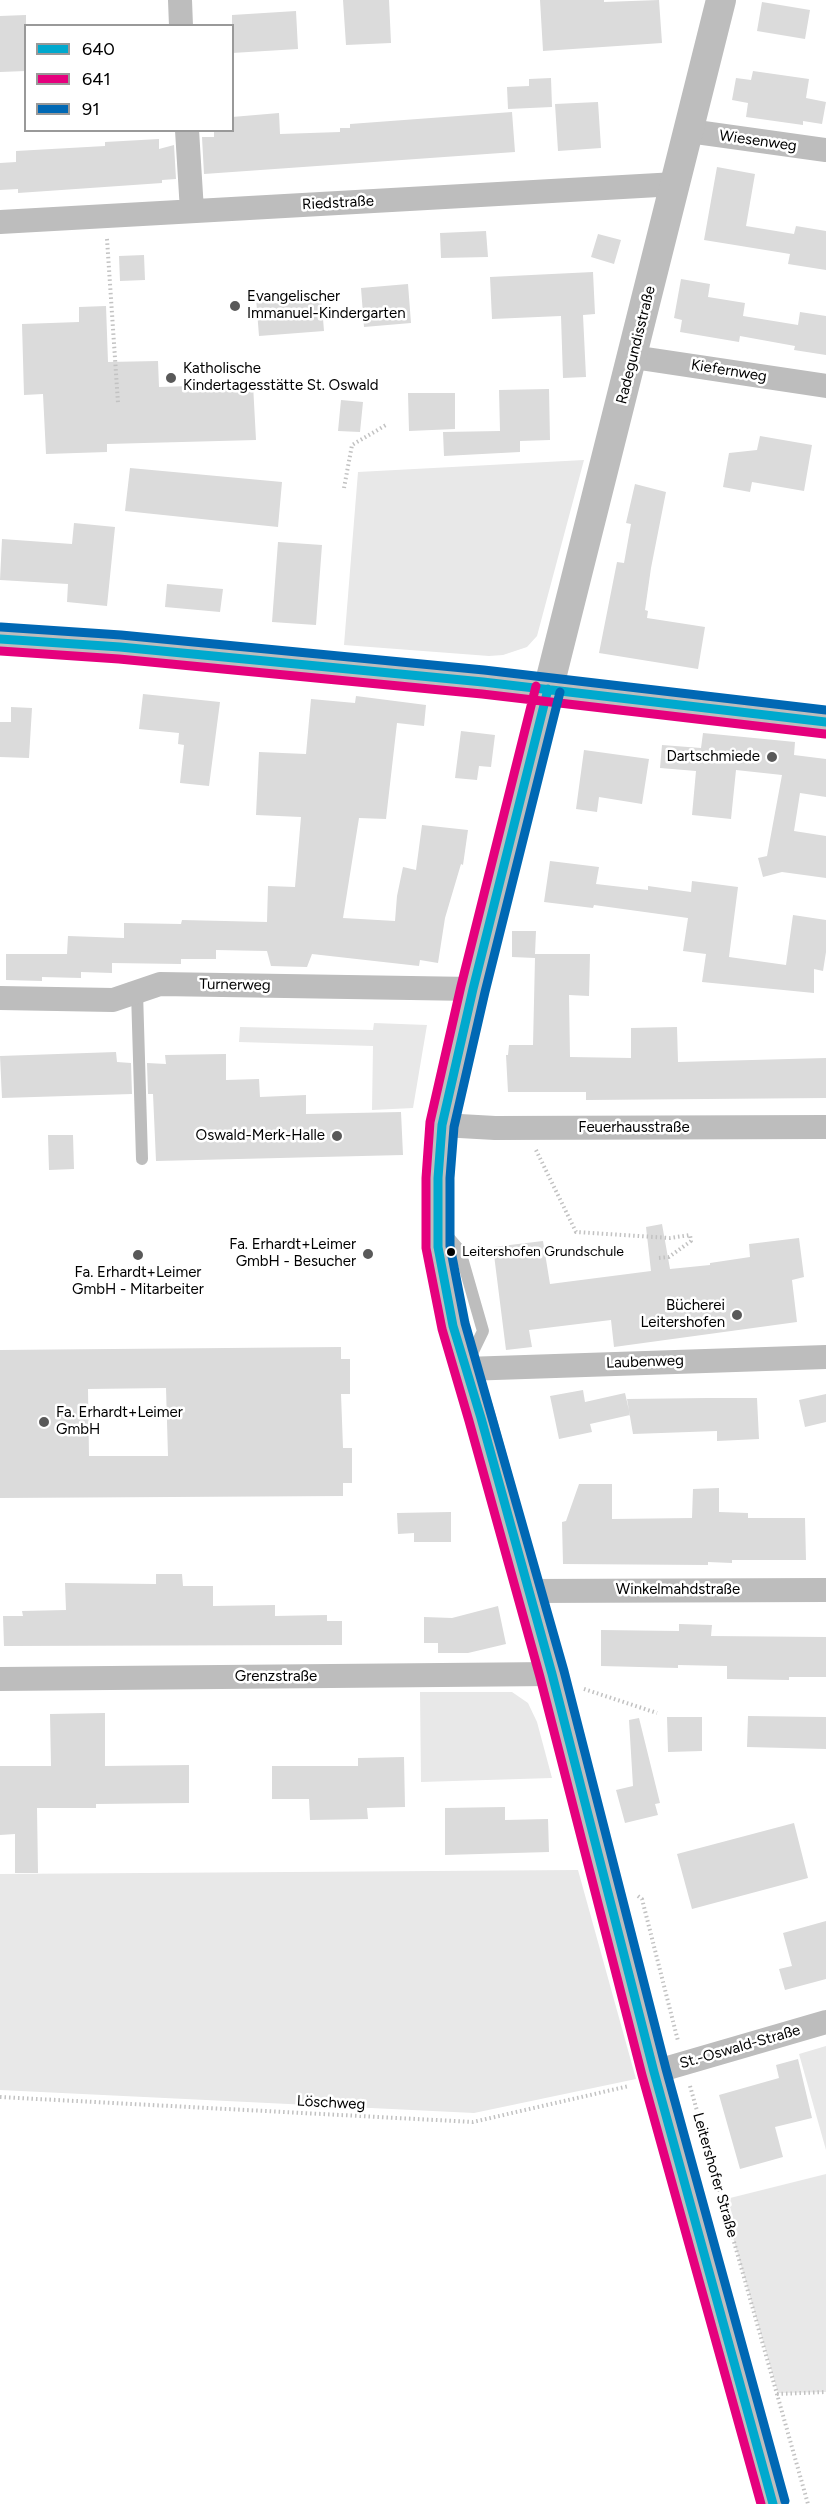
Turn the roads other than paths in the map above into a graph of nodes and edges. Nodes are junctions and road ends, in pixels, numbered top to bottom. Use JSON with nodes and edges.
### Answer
{"nodes":[{"id":1,"x":180,"y":0,"type":"edge"},
{"id":2,"x":721,"y":0,"type":"edge"},
{"id":3,"x":181,"y":24,"type":"edge"},
{"id":4,"x":689,"y":131,"type":"junction"},
{"id":5,"x":187,"y":132,"type":"edge"},
{"id":6,"x":826,"y":150,"type":"edge"},
{"id":7,"x":676,"y":184,"type":"junction"},
{"id":8,"x":192,"y":211,"type":"junction"},
{"id":9,"x":0,"y":222,"type":"edge"},
{"id":10,"x":633,"y":357,"type":"junction"},
{"id":11,"x":826,"y":386,"type":"edge"},
{"id":12,"x":0,"y":639,"type":"edge"},
{"id":13,"x":548,"y":688,"type":"junction"},
{"id":14,"x":826,"y":722,"type":"edge"},
{"id":15,"x":472,"y":989,"type":"junction"},
{"id":16,"x":137,"y":992,"type":"junction"},
{"id":17,"x":0,"y":998,"type":"edge"},
{"id":18,"x":442,"y":1125,"type":"junction"},
{"id":19,"x":826,"y":1127,"type":"edge"},
{"id":20,"x":142,"y":1159,"type":"dead end"},
{"id":21,"x":826,"y":1357,"type":"edge"},
{"id":22,"x":465,"y":1369,"type":"junction"},
{"id":23,"x":530,"y":1590,"type":"junction"},
{"id":24,"x":826,"y":1590,"type":"edge"},
{"id":25,"x":0,"y":1678,"type":"edge"},
{"id":26,"x":555,"y":1685,"type":"junction"},
{"id":27,"x":826,"y":2022,"type":"edge"},
{"id":28,"x":654,"y":2072,"type":"junction"},
{"id":29,"x":773,"y":2504,"type":"edge"}],
"edges":[{"from":1,"to":3,"type":"street"},
{"from":2,"to":4,"type":"street","name":"Radegundisstraße"},
{"from":4,"to":6,"type":"street","name":"Wiesenweg"},
{"from":4,"to":7,"type":"street","name":"Radegundisstraße"},
{"from":5,"to":8,"type":"street"},
{"from":7,"to":8,"type":"street","name":"Riedstraße"},
{"from":7,"to":10,"type":"street","name":"Radegundisstraße"},
{"from":8,"to":9,"type":"street","name":"Riedstraße"},
{"from":10,"to":11,"type":"street","name":"Kiefernweg"},
{"from":10,"to":13,"type":"street","name":"Radegundisstraße"},
{"from":12,"to":13,"type":"street"},
{"from":13,"to":14,"type":"street"},
{"from":13,"to":15,"type":"street","name":"Radegundisstraße"},
{"from":15,"to":16,"type":"street","name":"Turnerweg"},
{"from":15,"to":18,"type":"street","name":"Radegundisstraße"},
{"from":16,"to":17,"type":"street","name":"Turnerweg"},
{"from":16,"to":20,"type":"lane"},
{"from":18,"to":19,"type":"street","name":"Feuerhausstraße"},
{"from":18,"to":22,"type":"street","name":"Radegundisstraße"},
{"from":21,"to":22,"type":"street","name":"Laubenweg"},
{"from":22,"to":23,"type":"street","name":"Leitershofer Straße"},
{"from":23,"to":24,"type":"street","name":"Winkelmahdstraße"},
{"from":23,"to":26,"type":"street","name":"Leitershofer Straße"},
{"from":25,"to":26,"type":"street","name":"Grenzstraße"},
{"from":26,"to":28,"type":"street","name":"Leitershofer Straße"},
{"from":27,"to":28,"type":"street","name":"St.-Oswald-Straße"},
{"from":28,"to":29,"type":"street","name":"Leitershofer Straße"}]}
